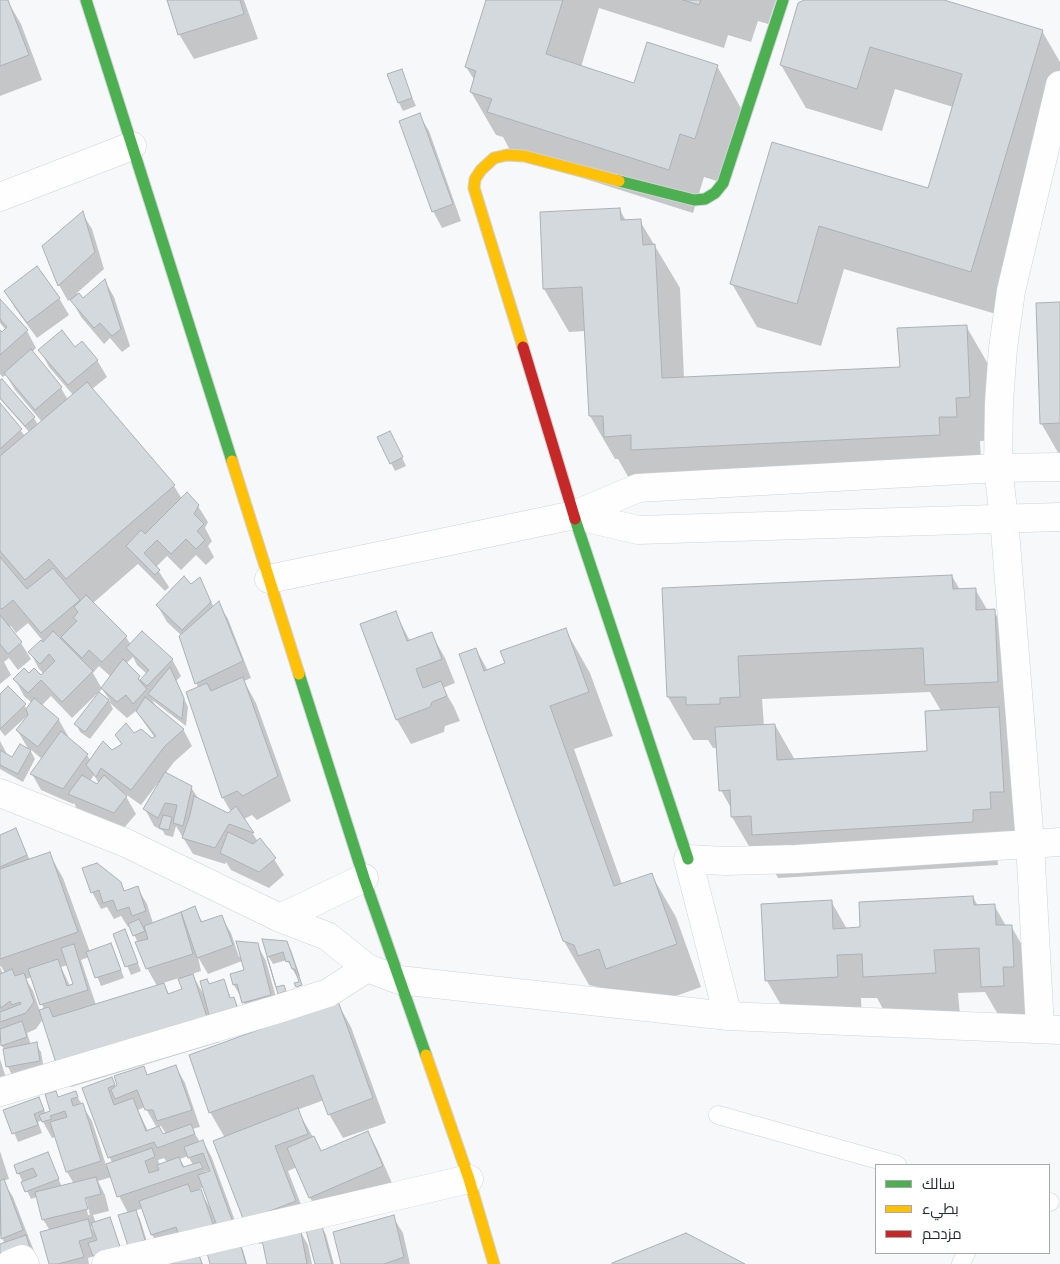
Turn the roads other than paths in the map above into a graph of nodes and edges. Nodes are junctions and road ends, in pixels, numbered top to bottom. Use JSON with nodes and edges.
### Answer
{"nodes":[{"id":1,"x":86,"y":0,"type":"edge"},
{"id":2,"x":783,"y":0,"type":"edge"},
{"id":3,"x":1060,"y":85,"type":"edge"},
{"id":4,"x":132,"y":146,"type":"junction"},
{"id":5,"x":0,"y":197,"type":"edge"},
{"id":6,"x":1060,"y":467,"type":"edge"},
{"id":7,"x":998,"y":468,"type":"junction"},
{"id":8,"x":574,"y":515,"type":"junction"},
{"id":9,"x":1060,"y":517,"type":"edge"},
{"id":10,"x":1004,"y":518,"type":"junction"},
{"id":11,"x":269,"y":578,"type":"junction"},
{"id":12,"x":0,"y":793,"type":"edge"},
{"id":13,"x":1060,"y":842,"type":"edge"},
{"id":14,"x":1030,"y":843,"type":"junction"},
{"id":15,"x":688,"y":859,"type":"junction"},
{"id":16,"x":364,"y":878,"type":"junction"},
{"id":17,"x":280,"y":918,"type":"junction"},
{"id":18,"x":367,"y":968,"type":"junction"},
{"id":19,"x":399,"y":980,"type":"junction"},
{"id":20,"x":728,"y":1016,"type":"junction"},
{"id":21,"x":1050,"y":1029,"type":"edge"},
{"id":22,"x":0,"y":1092,"type":"edge"},
{"id":23,"x":718,"y":1115,"type":"dead end"},
{"id":24,"x":893,"y":1164,"type":"edge"},
{"id":25,"x":469,"y":1179,"type":"junction"},
{"id":26,"x":10,"y":1264,"type":"edge"},
{"id":27,"x":25,"y":1264,"type":"edge"},
{"id":28,"x":106,"y":1264,"type":"edge"},
{"id":29,"x":494,"y":1264,"type":"edge"}],
"edges":[{"from":1,"to":4,"type":"street"},
{"from":2,"to":8,"type":"street"},
{"from":3,"to":7,"type":"street"},
{"from":4,"to":5,"type":"street"},
{"from":4,"to":11,"type":"street"},
{"from":6,"to":7,"type":"street"},
{"from":7,"to":8,"type":"street"},
{"from":7,"to":10,"type":"street"},
{"from":8,"to":10,"type":"street"},
{"from":8,"to":11,"type":"street"},
{"from":8,"to":15,"type":"street"},
{"from":9,"to":10,"type":"street"},
{"from":10,"to":14,"type":"street"},
{"from":11,"to":16,"type":"street"},
{"from":12,"to":17,"type":"street"},
{"from":13,"to":14,"type":"street"},
{"from":14,"to":15,"type":"street"},
{"from":14,"to":21,"type":"street"},
{"from":15,"to":20,"type":"street"},
{"from":16,"to":17,"type":"street"},
{"from":16,"to":19,"type":"street"},
{"from":17,"to":18,"type":"street"},
{"from":18,"to":19,"type":"street"},
{"from":18,"to":22,"type":"street"},
{"from":19,"to":20,"type":"street"},
{"from":19,"to":25,"type":"street"},
{"from":20,"to":21,"type":"street"},
{"from":23,"to":24,"type":"lane"},
{"from":25,"to":28,"type":"street"},
{"from":25,"to":29,"type":"street"},
{"from":26,"to":27,"type":"street"}]}
